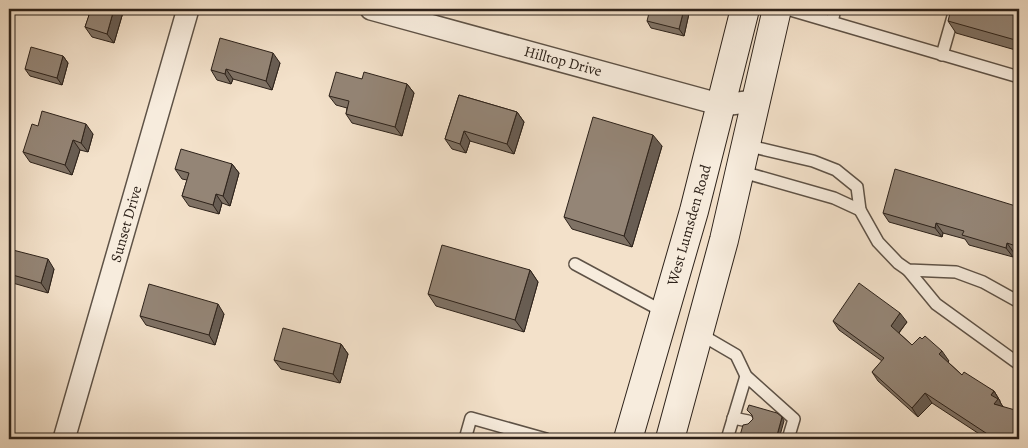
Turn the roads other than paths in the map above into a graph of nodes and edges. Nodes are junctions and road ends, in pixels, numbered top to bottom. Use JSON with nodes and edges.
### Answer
{"nodes":[{"id":1,"x":188,"y":9,"type":"edge"},
{"id":2,"x":371,"y":9,"type":"edge"},
{"id":3,"x":745,"y":9,"type":"edge"},
{"id":4,"x":777,"y":9,"type":"edge"},
{"id":5,"x":787,"y":9,"type":"edge"},
{"id":6,"x":835,"y":9,"type":"edge"},
{"id":7,"x":954,"y":13,"type":"edge"},
{"id":8,"x":832,"y":22,"type":"junction"},
{"id":9,"x":942,"y":54,"type":"junction"},
{"id":10,"x":1019,"y":78,"type":"edge"},
{"id":11,"x":755,"y":101,"type":"junction"},
{"id":12,"x":722,"y":105,"type":"junction"},
{"id":13,"x":742,"y":158,"type":"junction"},
{"id":14,"x":860,"y":210,"type":"junction"},
{"id":15,"x":575,"y":264,"type":"dead end"},
{"id":16,"x":908,"y":270,"type":"junction"},
{"id":17,"x":1019,"y":302,"type":"edge"},
{"id":18,"x":664,"y":312,"type":"junction"},
{"id":19,"x":700,"y":334,"type":"junction"},
{"id":20,"x":1019,"y":364,"type":"edge"},
{"id":21,"x":746,"y":376,"type":"junction"},
{"id":22,"x":733,"y":418,"type":"junction"},
{"id":23,"x":748,"y":421,"type":"edge"},
{"id":24,"x":787,"y":433,"type":"edge"},
{"id":25,"x":732,"y":438,"type":"edge"},
{"id":26,"x":64,"y":439,"type":"edge"},
{"id":27,"x":464,"y":439,"type":"edge"},
{"id":28,"x":546,"y":439,"type":"edge"},
{"id":29,"x":628,"y":439,"type":"edge"},
{"id":30,"x":670,"y":439,"type":"edge"}],
"edges":[{"from":1,"to":26,"type":"street","name":"Sunset Drive"},
{"from":2,"to":12,"type":"street","name":"Hilltop Drive"},
{"from":3,"to":12,"type":"main road","name":"West Lumsden Road"},
{"from":4,"to":11,"type":"main road"},
{"from":5,"to":8,"type":"lane"},
{"from":6,"to":8,"type":"lane"},
{"from":7,"to":9,"type":"lane"},
{"from":8,"to":9,"type":"lane"},
{"from":9,"to":10,"type":"lane"},
{"from":11,"to":12,"type":"street","name":"Hilltop Drive"},
{"from":11,"to":13,"type":"main road"},
{"from":12,"to":18,"type":"main road","name":"West Lumsden Road"},
{"from":13,"to":14,"type":"lane"},
{"from":13,"to":14,"type":"lane"},
{"from":13,"to":19,"type":"main road"},
{"from":14,"to":16,"type":"lane"},
{"from":15,"to":18,"type":"lane"},
{"from":16,"to":17,"type":"lane"},
{"from":16,"to":20,"type":"lane"},
{"from":18,"to":29,"type":"main road","name":"West Lumsden Road"},
{"from":19,"to":21,"type":"lane"},
{"from":19,"to":30,"type":"main road"},
{"from":21,"to":22,"type":"lane"},
{"from":21,"to":24,"type":"lane"},
{"from":22,"to":23,"type":"lane"},
{"from":22,"to":25,"type":"lane"},
{"from":27,"to":28,"type":"lane"}]}
